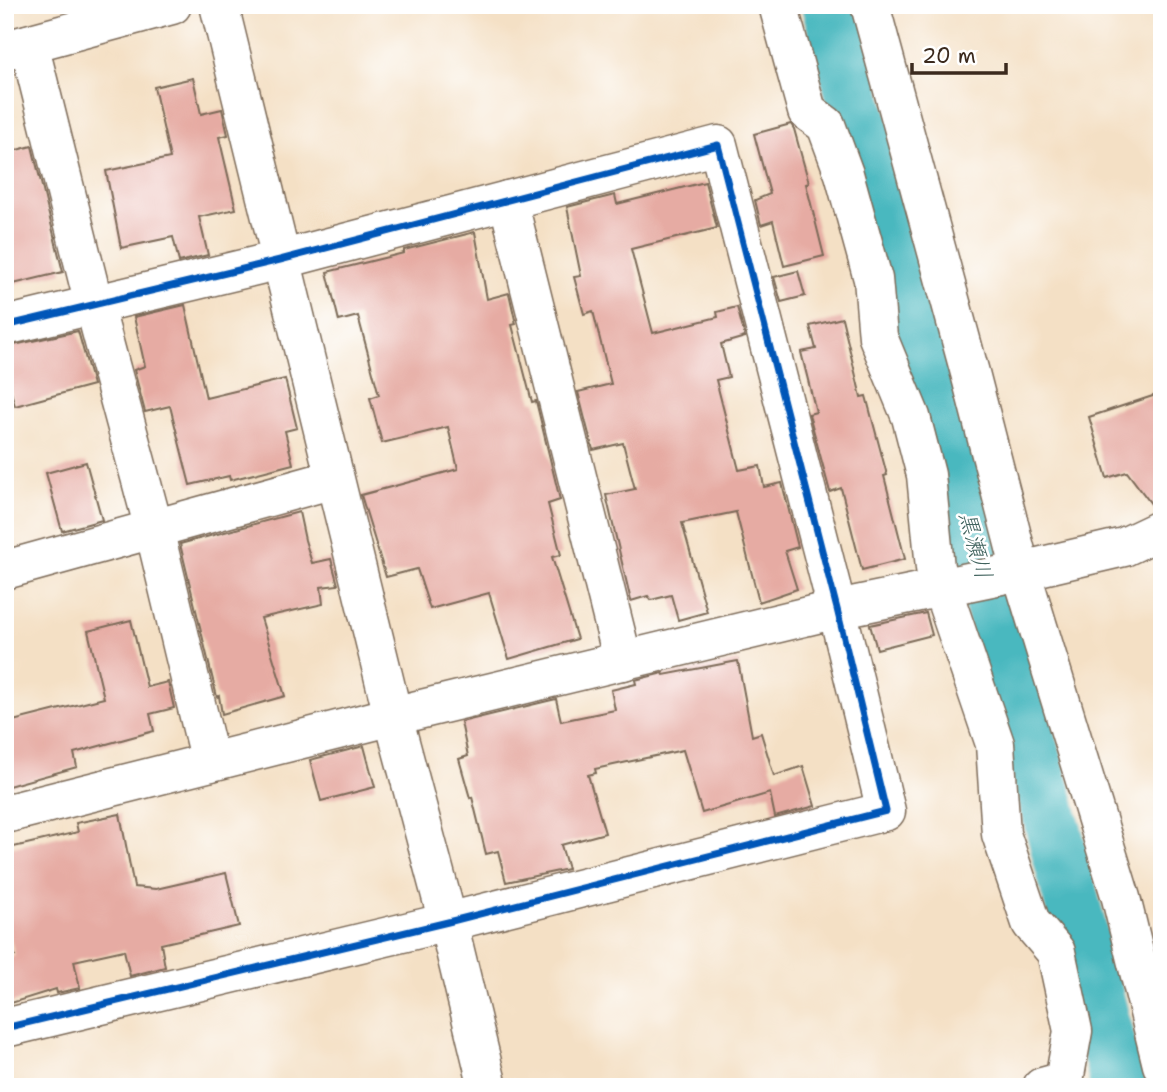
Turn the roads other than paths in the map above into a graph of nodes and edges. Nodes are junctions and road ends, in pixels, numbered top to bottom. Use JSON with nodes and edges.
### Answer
{"nodes":[{"id":1,"x":172,"y":5,"type":"edge"},
{"id":2,"x":219,"y":5,"type":"edge"},
{"id":3,"x":778,"y":5,"type":"edge"},
{"id":4,"x":870,"y":5,"type":"edge"},
{"id":5,"x":17,"y":47,"type":"edge"},
{"id":6,"x":508,"y":200,"type":"junction"},
{"id":7,"x":280,"y":260,"type":"junction"},
{"id":8,"x":94,"y":305,"type":"junction"},
{"id":9,"x":5,"y":327,"type":"edge"},
{"id":10,"x":334,"y":479,"type":"junction"},
{"id":11,"x":1162,"y":528,"type":"edge"},
{"id":12,"x":154,"y":529,"type":"junction"},
{"id":13,"x":5,"y":570,"type":"edge"},
{"id":14,"x":1021,"y":571,"type":"junction"},
{"id":15,"x":949,"y":586,"type":"junction"},
{"id":16,"x":837,"y":609,"type":"junction"},
{"id":17,"x":623,"y":661,"type":"junction"},
{"id":18,"x":393,"y":716,"type":"junction"},
{"id":19,"x":209,"y":762,"type":"junction"},
{"id":20,"x":5,"y":814,"type":"edge"},
{"id":21,"x":448,"y":922,"type":"junction"},
{"id":22,"x":5,"y":1028,"type":"edge"},
{"id":23,"x":1162,"y":1065,"type":"edge"},
{"id":24,"x":488,"y":1087,"type":"edge"},
{"id":25,"x":1042,"y":1087,"type":"edge"}],
"edges":[{"from":1,"to":5,"type":"street"},
{"from":2,"to":7,"type":"street"},
{"from":3,"to":15,"type":"street"},
{"from":4,"to":14,"type":"street"},
{"from":5,"to":8,"type":"street"},
{"from":6,"to":7,"type":"street"},
{"from":6,"to":16,"type":"street"},
{"from":6,"to":17,"type":"street"},
{"from":7,"to":8,"type":"street"},
{"from":7,"to":10,"type":"street"},
{"from":8,"to":9,"type":"street"},
{"from":8,"to":12,"type":"street"},
{"from":10,"to":12,"type":"street"},
{"from":10,"to":18,"type":"street"},
{"from":11,"to":14,"type":"street"},
{"from":12,"to":13,"type":"street"},
{"from":12,"to":19,"type":"street"},
{"from":14,"to":15,"type":"street"},
{"from":14,"to":23,"type":"street"},
{"from":15,"to":16,"type":"street"},
{"from":15,"to":25,"type":"street"},
{"from":16,"to":17,"type":"street"},
{"from":16,"to":21,"type":"street"},
{"from":17,"to":18,"type":"street"},
{"from":18,"to":19,"type":"street"},
{"from":18,"to":21,"type":"street"},
{"from":19,"to":20,"type":"street"},
{"from":21,"to":22,"type":"street"},
{"from":21,"to":24,"type":"street"}]}
